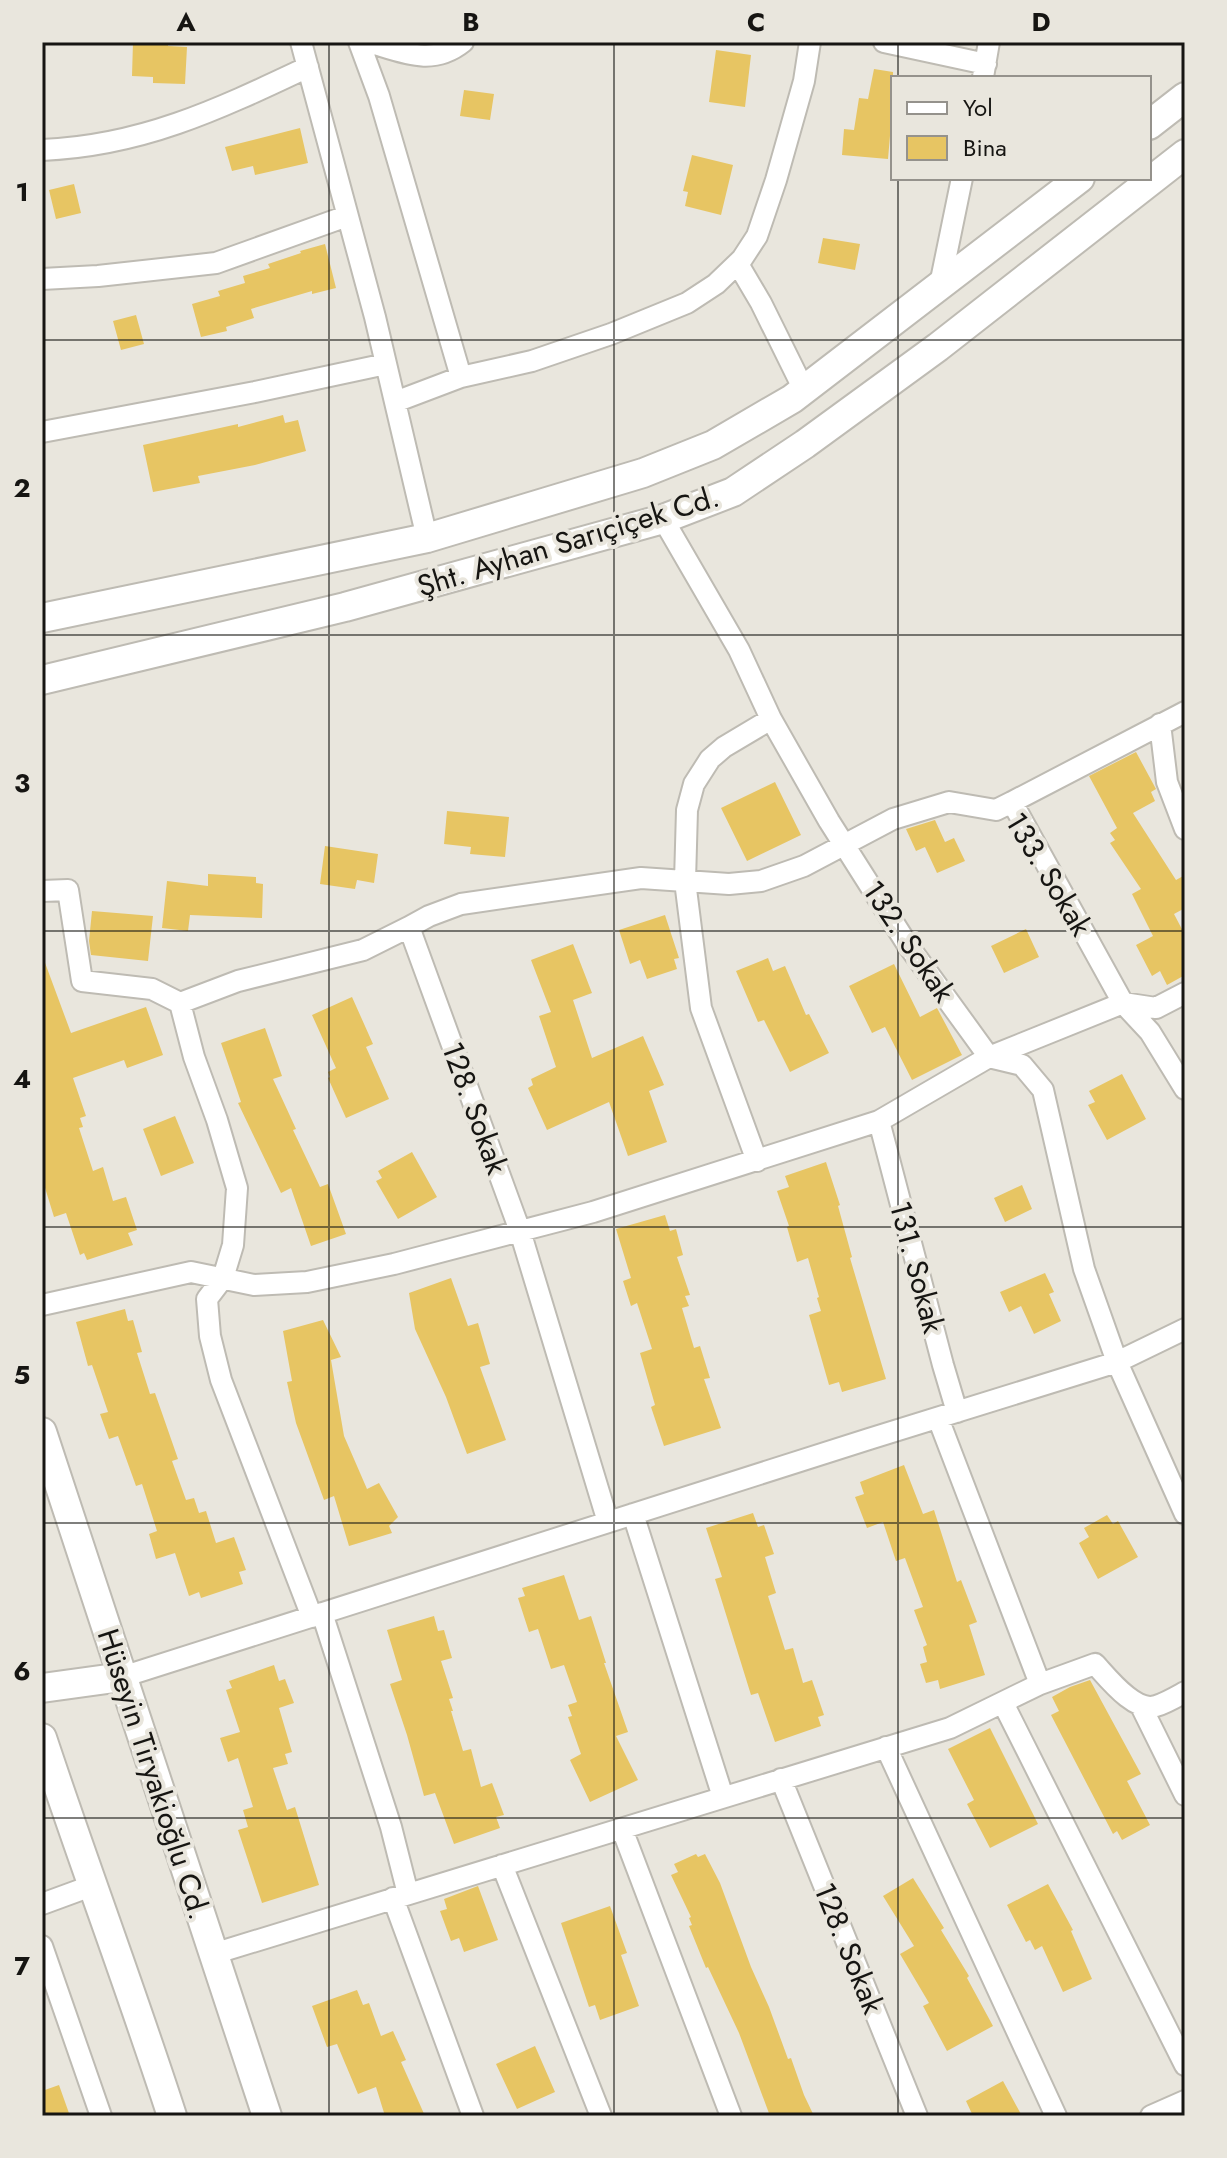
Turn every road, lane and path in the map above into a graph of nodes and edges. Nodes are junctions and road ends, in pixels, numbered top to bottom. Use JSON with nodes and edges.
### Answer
{"nodes":[{"id":1,"x":301,"y":42,"type":"edge"},
{"id":2,"x":359,"y":42,"type":"edge"},
{"id":3,"x":368,"y":42,"type":"edge"},
{"id":4,"x":463,"y":42,"type":"edge"},
{"id":5,"x":810,"y":42,"type":"edge"},
{"id":6,"x":884,"y":42,"type":"edge"},
{"id":7,"x":989,"y":42,"type":"edge"},
{"id":8,"x":308,"y":67,"type":"junction"},
{"id":9,"x":984,"y":71,"type":"edge"},
{"id":10,"x":1185,"y":97,"type":"edge"},
{"id":11,"x":1151,"y":123,"type":"edge"},
{"id":12,"x":42,"y":150,"type":"edge"},
{"id":13,"x":1185,"y":154,"type":"edge"},
{"id":14,"x":962,"y":180,"type":"edge"},
{"id":15,"x":1077,"y":180,"type":"edge"},
{"id":16,"x":347,"y":216,"type":"junction"},
{"id":17,"x":738,"y":264,"type":"junction"},
{"id":18,"x":42,"y":279,"type":"edge"},
{"id":19,"x":940,"y":285,"type":"junction"},
{"id":20,"x":386,"y":364,"type":"junction"},
{"id":21,"x":461,"y":377,"type":"junction"},
{"id":22,"x":804,"y":390,"type":"junction"},
{"id":23,"x":395,"y":402,"type":"junction"},
{"id":24,"x":42,"y":432,"type":"edge"},
{"id":25,"x":663,"y":519,"type":"junction"},
{"id":26,"x":427,"y":538,"type":"junction"},
{"id":27,"x":42,"y":618,"type":"edge"},
{"id":28,"x":42,"y":680,"type":"edge"},
{"id":29,"x":1185,"y":712,"type":"edge"},
{"id":30,"x":771,"y":719,"type":"junction"},
{"id":31,"x":1160,"y":724,"type":"junction"},
{"id":32,"x":1012,"y":802,"type":"junction"},
{"id":33,"x":1185,"y":829,"type":"edge"},
{"id":34,"x":844,"y":844,"type":"junction"},
{"id":35,"x":685,"y":881,"type":"junction"},
{"id":36,"x":42,"y":891,"type":"edge"},
{"id":37,"x":409,"y":927,"type":"junction"},
{"id":38,"x":1185,"y":993,"type":"edge"},
{"id":39,"x":180,"y":1003,"type":"junction"},
{"id":40,"x":1123,"y":1003,"type":"junction"},
{"id":41,"x":989,"y":1057,"type":"junction"},
{"id":42,"x":1185,"y":1089,"type":"edge"},
{"id":43,"x":879,"y":1121,"type":"junction"},
{"id":44,"x":757,"y":1161,"type":"junction"},
{"id":45,"x":520,"y":1231,"type":"junction"},
{"id":46,"x":223,"y":1278,"type":"junction"},
{"id":47,"x":42,"y":1305,"type":"edge"},
{"id":48,"x":1185,"y":1329,"type":"edge"},
{"id":49,"x":1117,"y":1362,"type":"junction"},
{"id":50,"x":948,"y":1415,"type":"junction"},
{"id":51,"x":42,"y":1432,"type":"edge"},
{"id":52,"x":633,"y":1514,"type":"junction"},
{"id":53,"x":1185,"y":1514,"type":"edge"},
{"id":54,"x":608,"y":1522,"type":"junction"},
{"id":55,"x":317,"y":1615,"type":"junction"},
{"id":56,"x":122,"y":1677,"type":"junction"},
{"id":57,"x":1040,"y":1684,"type":"junction"},
{"id":58,"x":42,"y":1688,"type":"edge"},
{"id":59,"x":1185,"y":1692,"type":"edge"},
{"id":60,"x":1003,"y":1703,"type":"junction"},
{"id":61,"x":1141,"y":1706,"type":"junction"},
{"id":62,"x":42,"y":1738,"type":"edge"},
{"id":63,"x":886,"y":1747,"type":"junction"},
{"id":64,"x":781,"y":1779,"type":"junction"},
{"id":65,"x":1185,"y":1795,"type":"edge"},
{"id":66,"x":723,"y":1797,"type":"junction"},
{"id":67,"x":622,"y":1829,"type":"junction"},
{"id":68,"x":502,"y":1865,"type":"junction"},
{"id":69,"x":91,"y":1886,"type":"junction"},
{"id":70,"x":400,"y":1896,"type":"junction"},
{"id":71,"x":42,"y":1904,"type":"edge"},
{"id":72,"x":42,"y":1946,"type":"edge"},
{"id":73,"x":213,"y":1954,"type":"junction"},
{"id":74,"x":1185,"y":2065,"type":"edge"},
{"id":75,"x":1185,"y":2101,"type":"edge"},
{"id":76,"x":101,"y":2116,"type":"edge"},
{"id":77,"x":172,"y":2116,"type":"edge"},
{"id":78,"x":267,"y":2116,"type":"edge"},
{"id":79,"x":473,"y":2116,"type":"edge"},
{"id":80,"x":601,"y":2116,"type":"edge"},
{"id":81,"x":731,"y":2116,"type":"edge"},
{"id":82,"x":917,"y":2116,"type":"edge"},
{"id":83,"x":1056,"y":2116,"type":"edge"},
{"id":84,"x":1151,"y":2116,"type":"edge"}],
"edges":[{"from":1,"to":8,"type":"street"},
{"from":2,"to":21,"type":"street"},
{"from":3,"to":4,"type":"street"},
{"from":5,"to":17,"type":"street"},
{"from":6,"to":9,"type":"street"},
{"from":7,"to":9,"type":"street"},
{"from":8,"to":12,"type":"street"},
{"from":8,"to":16,"type":"street"},
{"from":10,"to":11,"type":"main road"},
{"from":13,"to":25,"type":"main road","name":"Şht. Ayhan Sarıçiçek Cd."},
{"from":14,"to":19,"type":"street"},
{"from":15,"to":19,"type":"main road","name":"Şht. Ayhan Sarıçiçek Cd."},
{"from":16,"to":18,"type":"street"},
{"from":16,"to":20,"type":"street"},
{"from":17,"to":21,"type":"street"},
{"from":17,"to":22,"type":"street"},
{"from":19,"to":22,"type":"main road","name":"Şht. Ayhan Sarıçiçek Cd."},
{"from":20,"to":23,"type":"street"},
{"from":20,"to":24,"type":"street"},
{"from":21,"to":23,"type":"street"},
{"from":22,"to":26,"type":"main road","name":"Şht. Ayhan Sarıçiçek Cd."},
{"from":23,"to":26,"type":"street"},
{"from":25,"to":28,"type":"main road","name":"Şht. Ayhan Sarıçiçek Cd."},
{"from":25,"to":30,"type":"street","name":"132. Sokak"},
{"from":26,"to":27,"type":"main road","name":"Şht. Ayhan Sarıçiçek Cd."},
{"from":29,"to":31,"type":"street"},
{"from":30,"to":34,"type":"street","name":"132. Sokak"},
{"from":30,"to":35,"type":"street"},
{"from":31,"to":32,"type":"street"},
{"from":31,"to":33,"type":"street"},
{"from":32,"to":34,"type":"street","name":"133. Sokak"},
{"from":32,"to":40,"type":"street","name":"133. Sokak"},
{"from":34,"to":35,"type":"street","name":"133. Sokak"},
{"from":34,"to":41,"type":"street","name":"132. Sokak"},
{"from":35,"to":37,"type":"street","name":"133. Sokak"},
{"from":35,"to":44,"type":"street"},
{"from":36,"to":39,"type":"street"},
{"from":37,"to":39,"type":"street"},
{"from":37,"to":45,"type":"street","name":"128. Sokak"},
{"from":38,"to":40,"type":"street"},
{"from":39,"to":46,"type":"street"},
{"from":40,"to":41,"type":"street"},
{"from":40,"to":42,"type":"street","name":"133. Sokak"},
{"from":41,"to":43,"type":"street"},
{"from":41,"to":49,"type":"street"},
{"from":43,"to":44,"type":"street"},
{"from":43,"to":50,"type":"street","name":"131. Sokak"},
{"from":44,"to":45,"type":"street"},
{"from":45,"to":46,"type":"street"},
{"from":45,"to":54,"type":"street","name":"128. Sokak"},
{"from":46,"to":47,"type":"street"},
{"from":46,"to":55,"type":"street"},
{"from":48,"to":49,"type":"street"},
{"from":49,"to":50,"type":"street"},
{"from":49,"to":53,"type":"street"},
{"from":50,"to":52,"type":"street"},
{"from":50,"to":57,"type":"street","name":"131. Sokak"},
{"from":51,"to":56,"type":"main road","name":"Hüseyin Tiryakioğlu Cd."},
{"from":52,"to":54,"type":"street"},
{"from":52,"to":66,"type":"street"},
{"from":54,"to":55,"type":"street"},
{"from":55,"to":56,"type":"street"},
{"from":55,"to":70,"type":"street"},
{"from":56,"to":58,"type":"main road"},
{"from":56,"to":73,"type":"main road","name":"Hüseyin Tiryakioğlu Cd."},
{"from":57,"to":60,"type":"street"},
{"from":57,"to":61,"type":"street"},
{"from":59,"to":61,"type":"street"},
{"from":60,"to":63,"type":"street"},
{"from":60,"to":74,"type":"street"},
{"from":61,"to":65,"type":"street"},
{"from":62,"to":69,"type":"main road"},
{"from":63,"to":64,"type":"street"},
{"from":63,"to":83,"type":"street"},
{"from":64,"to":66,"type":"street"},
{"from":64,"to":82,"type":"street","name":"128. Sokak"},
{"from":66,"to":67,"type":"street"},
{"from":67,"to":68,"type":"street"},
{"from":67,"to":81,"type":"street"},
{"from":68,"to":70,"type":"street"},
{"from":68,"to":80,"type":"street"},
{"from":69,"to":71,"type":"street"},
{"from":69,"to":77,"type":"main road"},
{"from":70,"to":73,"type":"street"},
{"from":70,"to":79,"type":"street"},
{"from":72,"to":76,"type":"street"},
{"from":73,"to":78,"type":"main road","name":"Hüseyin Tiryakioğlu Cd."},
{"from":75,"to":84,"type":"street"}]}
